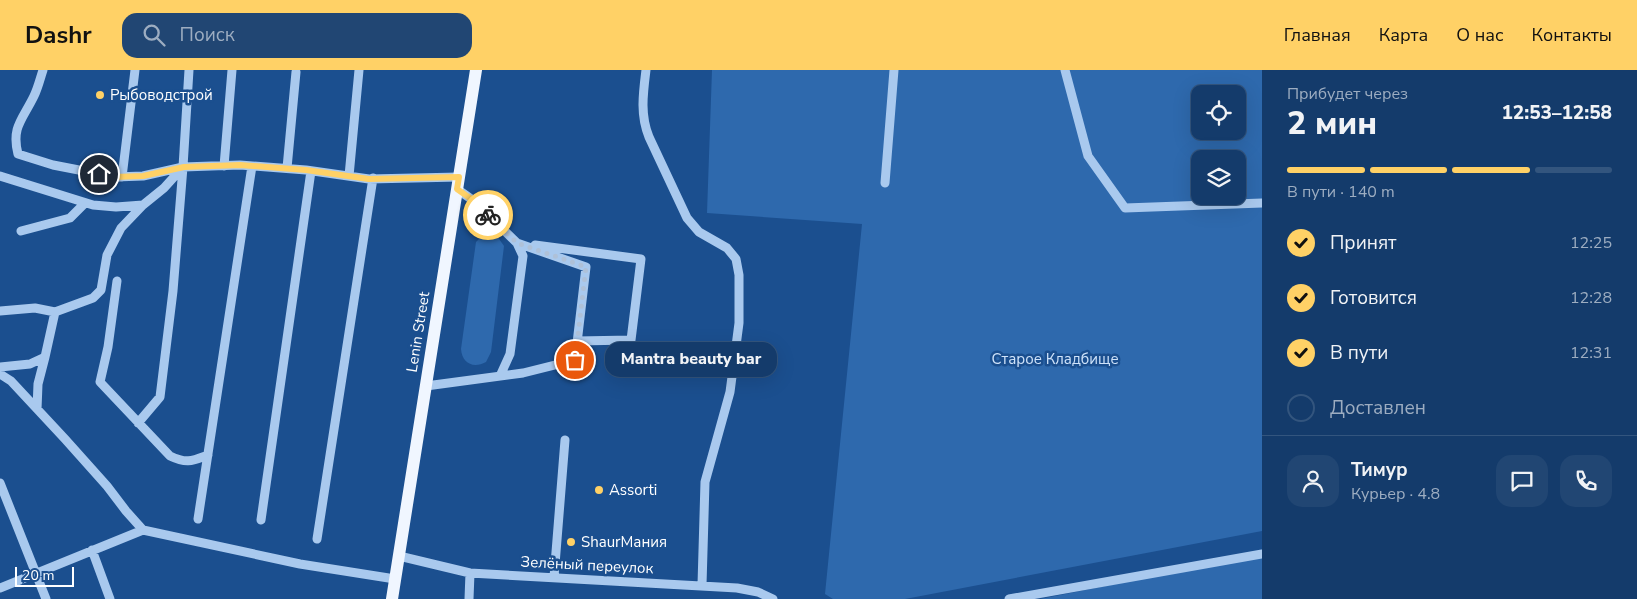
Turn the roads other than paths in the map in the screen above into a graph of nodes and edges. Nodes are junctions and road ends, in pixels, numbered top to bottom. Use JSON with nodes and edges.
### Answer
{"nodes":[{"id":1,"x":43,"y":70,"type":"edge"},
{"id":2,"x":135,"y":70,"type":"edge"},
{"id":3,"x":190,"y":70,"type":"edge"},
{"id":4,"x":232,"y":70,"type":"edge"},
{"id":5,"x":359,"y":70,"type":"edge"},
{"id":6,"x":476,"y":70,"type":"edge"},
{"id":7,"x":646,"y":70,"type":"edge"},
{"id":8,"x":894,"y":70,"type":"edge"},
{"id":9,"x":1065,"y":70,"type":"edge"},
{"id":10,"x":296,"y":72,"type":"dead end"},
{"id":11,"x":224,"y":166,"type":"junction"},
{"id":12,"x":252,"y":166,"type":"junction"},
{"id":13,"x":184,"y":167,"type":"junction"},
{"id":14,"x":287,"y":168,"type":"junction"},
{"id":15,"x":311,"y":171,"type":"junction"},
{"id":16,"x":0,"y":176,"type":"edge"},
{"id":17,"x":122,"y":176,"type":"junction"},
{"id":18,"x":349,"y":176,"type":"junction"},
{"id":19,"x":373,"y":178,"type":"junction"},
{"id":20,"x":458,"y":183,"type":"junction"},
{"id":21,"x":885,"y":183,"type":"dead end"},
{"id":22,"x":85,"y":203,"type":"junction"},
{"id":23,"x":1262,"y":203,"type":"edge"},
{"id":24,"x":143,"y":204,"type":"junction"},
{"id":25,"x":21,"y":231,"type":"dead end"},
{"id":26,"x":517,"y":243,"type":"junction"},
{"id":27,"x":116,"y":281,"type":"dead end"},
{"id":28,"x":0,"y":311,"type":"edge"},
{"id":29,"x":55,"y":312,"type":"junction"},
{"id":30,"x":577,"y":341,"type":"junction"},
{"id":31,"x":45,"y":357,"type":"junction"},
{"id":32,"x":0,"y":367,"type":"edge"},
{"id":33,"x":0,"y":374,"type":"edge"},
{"id":34,"x":500,"y":376,"type":"junction"},
{"id":35,"x":426,"y":386,"type":"junction"},
{"id":36,"x":37,"y":409,"type":"junction"},
{"id":37,"x":138,"y":423,"type":"junction"},
{"id":38,"x":565,"y":440,"type":"dead end"},
{"id":39,"x":208,"y":455,"type":"junction"},
{"id":40,"x":0,"y":483,"type":"edge"},
{"id":41,"x":198,"y":520,"type":"dead end"},
{"id":42,"x":261,"y":520,"type":"dead end"},
{"id":43,"x":143,"y":530,"type":"junction"},
{"id":44,"x":317,"y":539,"type":"dead end"},
{"id":45,"x":92,"y":550,"type":"junction"},
{"id":46,"x":1262,"y":554,"type":"edge"},
{"id":47,"x":398,"y":556,"type":"junction"},
{"id":48,"x":470,"y":572,"type":"junction"},
{"id":49,"x":36,"y":574,"type":"junction"},
{"id":50,"x":554,"y":577,"type":"junction"},
{"id":51,"x":395,"y":579,"type":"junction"},
{"id":52,"x":702,"y":585,"type":"junction"},
{"id":53,"x":0,"y":588,"type":"edge"},
{"id":54,"x":46,"y":599,"type":"edge"},
{"id":55,"x":110,"y":599,"type":"edge"},
{"id":56,"x":392,"y":599,"type":"edge"},
{"id":57,"x":469,"y":599,"type":"edge"},
{"id":58,"x":773,"y":599,"type":"edge"},
{"id":59,"x":1009,"y":599,"type":"edge"}],
"edges":[{"from":1,"to":17,"type":"lane"},
{"from":2,"to":17,"type":"lane"},
{"from":3,"to":13,"type":"lane"},
{"from":4,"to":11,"type":"lane"},
{"from":5,"to":18,"type":"lane"},
{"from":6,"to":20,"type":"main road","name":"Lenin Street"},
{"from":7,"to":52,"type":"lane"},
{"from":8,"to":21,"type":"lane"},
{"from":9,"to":23,"type":"lane"},
{"from":10,"to":14,"type":"lane"},
{"from":11,"to":12,"type":"lane"},
{"from":11,"to":13,"type":"lane"},
{"from":12,"to":14,"type":"lane"},
{"from":12,"to":39,"type":"lane"},
{"from":13,"to":17,"type":"lane"},
{"from":13,"to":24,"type":"lane"},
{"from":13,"to":37,"type":"lane"},
{"from":14,"to":15,"type":"lane"},
{"from":15,"to":18,"type":"lane"},
{"from":15,"to":42,"type":"lane"},
{"from":16,"to":22,"type":"lane"},
{"from":18,"to":19,"type":"lane"},
{"from":19,"to":20,"type":"lane"},
{"from":19,"to":44,"type":"lane"},
{"from":20,"to":26,"type":"lane"},
{"from":20,"to":35,"type":"main road","name":"Lenin Street"},
{"from":22,"to":24,"type":"lane"},
{"from":22,"to":25,"type":"lane"},
{"from":24,"to":29,"type":"lane"},
{"from":26,"to":30,"type":"lane"},
{"from":26,"to":30,"type":"lane"},
{"from":26,"to":34,"type":"lane"},
{"from":27,"to":37,"type":"lane"},
{"from":28,"to":29,"type":"lane"},
{"from":29,"to":31,"type":"lane"},
{"from":30,"to":34,"type":"lane"},
{"from":31,"to":32,"type":"lane"},
{"from":31,"to":36,"type":"lane"},
{"from":33,"to":36,"type":"lane"},
{"from":34,"to":35,"type":"lane"},
{"from":35,"to":47,"type":"main road","name":"Lenin Street"},
{"from":36,"to":43,"type":"lane"},
{"from":37,"to":39,"type":"lane"},
{"from":38,"to":50,"type":"lane"},
{"from":39,"to":41,"type":"lane"},
{"from":40,"to":49,"type":"lane"},
{"from":43,"to":45,"type":"lane"},
{"from":43,"to":51,"type":"lane"},
{"from":45,"to":49,"type":"lane"},
{"from":45,"to":55,"type":"lane"},
{"from":46,"to":59,"type":"lane"},
{"from":47,"to":48,"type":"lane","name":"Зелёный переулок"},
{"from":47,"to":51,"type":"main road","name":"Lenin Street"},
{"from":48,"to":50,"type":"lane","name":"Зелёный переулок"},
{"from":48,"to":57,"type":"lane"},
{"from":49,"to":53,"type":"lane"},
{"from":49,"to":54,"type":"lane"},
{"from":50,"to":52,"type":"lane","name":"Зелёный переулок"},
{"from":51,"to":56,"type":"main road","name":"Lenin Street"},
{"from":52,"to":58,"type":"lane","name":"Зелёный переулок"}]}
